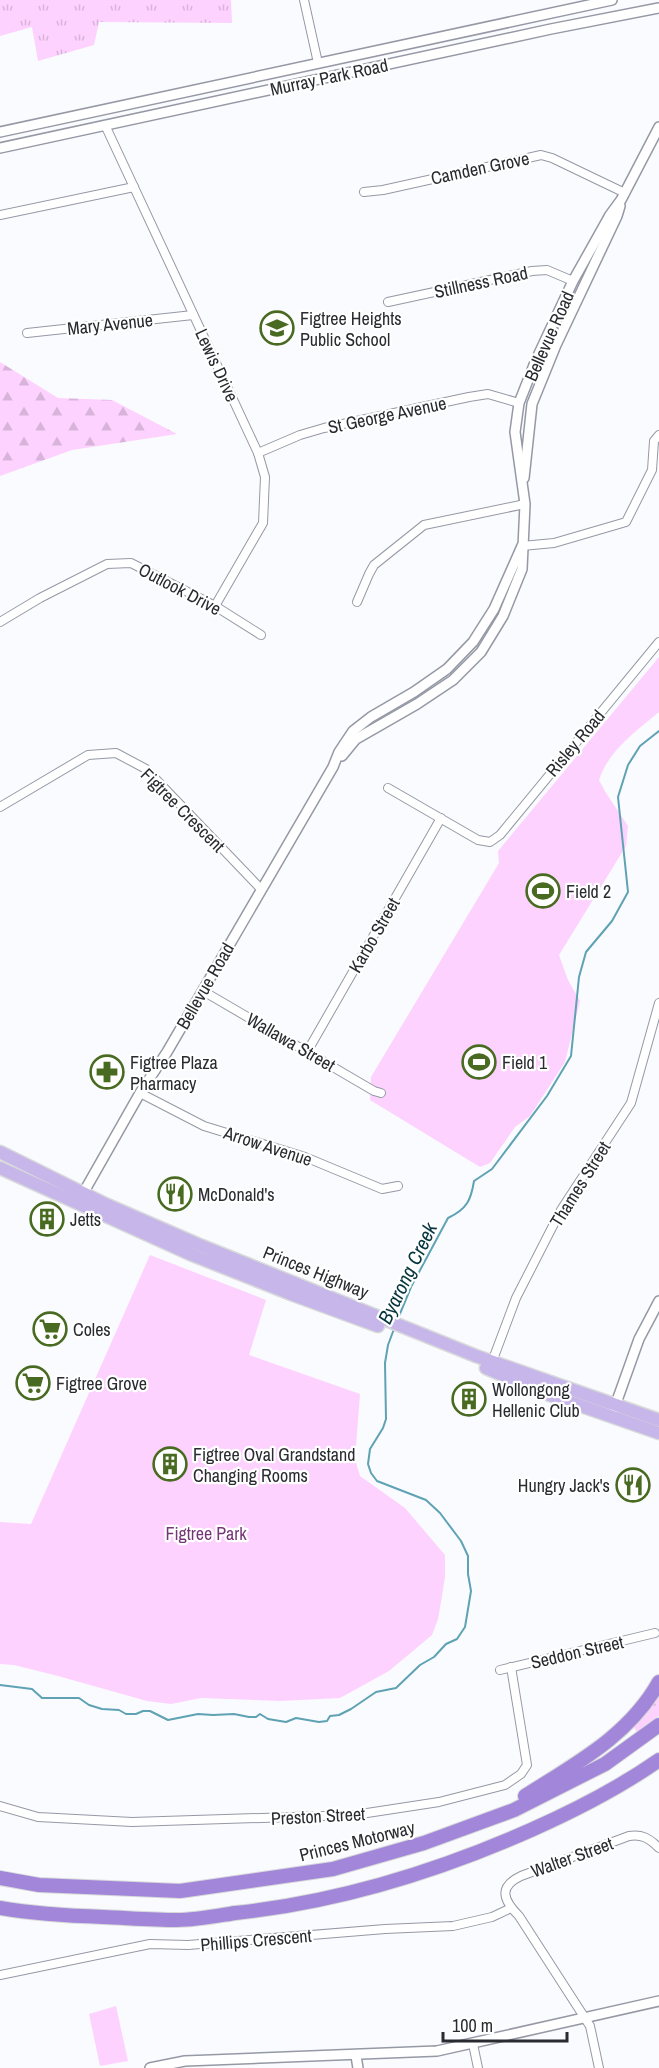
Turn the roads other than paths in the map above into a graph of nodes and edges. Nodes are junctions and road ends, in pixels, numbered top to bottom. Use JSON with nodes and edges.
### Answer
{"nodes":[{"id":1,"x":304,"y":0,"type":"edge"},
{"id":2,"x":612,"y":0,"type":"edge"},
{"id":3,"x":659,"y":9,"type":"edge"},
{"id":4,"x":548,"y":14,"type":"junction"},
{"id":5,"x":551,"y":29,"type":"junction"},
{"id":6,"x":318,"y":63,"type":"junction"},
{"id":7,"x":105,"y":125,"type":"junction"},
{"id":8,"x":659,"y":127,"type":"edge"},
{"id":9,"x":0,"y":132,"type":"edge"},
{"id":10,"x":0,"y":148,"type":"edge"},
{"id":11,"x":134,"y":187,"type":"junction"},
{"id":12,"x":364,"y":192,"type":"dead end"},
{"id":13,"x":623,"y":197,"type":"junction"},
{"id":14,"x":0,"y":215,"type":"edge"},
{"id":15,"x":573,"y":281,"type":"junction"},
{"id":16,"x":388,"y":302,"type":"dead end"},
{"id":17,"x":193,"y":315,"type":"junction"},
{"id":18,"x":27,"y":333,"type":"dead end"},
{"id":19,"x":519,"y":403,"type":"junction"},
{"id":20,"x":659,"y":435,"type":"edge"},
{"id":21,"x":258,"y":453,"type":"junction"},
{"id":22,"x":523,"y":483,"type":"junction"},
{"id":23,"x":525,"y":504,"type":"junction"},
{"id":24,"x":522,"y":546,"type":"junction"},
{"id":25,"x":357,"y":602,"type":"dead end"},
{"id":26,"x":215,"y":606,"type":"junction"},
{"id":27,"x":0,"y":622,"type":"edge"},
{"id":28,"x":261,"y":635,"type":"dead end"},
{"id":29,"x":659,"y":642,"type":"edge"},
{"id":30,"x":388,"y":788,"type":"dead end"},
{"id":31,"x":0,"y":807,"type":"edge"},
{"id":32,"x":441,"y":818,"type":"junction"},
{"id":33,"x":261,"y":889,"type":"junction"},
{"id":34,"x":202,"y":991,"type":"junction"},
{"id":35,"x":659,"y":1003,"type":"edge"},
{"id":36,"x":657,"y":1016,"type":"edge"},
{"id":37,"x":308,"y":1052,"type":"junction"},
{"id":38,"x":140,"y":1093,"type":"junction"},
{"id":39,"x":381,"y":1093,"type":"dead end"},
{"id":40,"x":0,"y":1152,"type":"edge"},
{"id":41,"x":3,"y":1171,"type":"edge"},
{"id":42,"x":398,"y":1186,"type":"dead end"},
{"id":43,"x":80,"y":1199,"type":"junction"},
{"id":44,"x":658,"y":1304,"type":"edge"},
{"id":45,"x":404,"y":1331,"type":"junction"},
{"id":46,"x":492,"y":1362,"type":"junction"},
{"id":47,"x":613,"y":1410,"type":"junction"},
{"id":48,"x":659,"y":1420,"type":"edge"},
{"id":49,"x":659,"y":1433,"type":"edge"},
{"id":50,"x":655,"y":1633,"type":"dead end"},
{"id":51,"x":511,"y":1667,"type":"junction"},
{"id":52,"x":500,"y":1670,"type":"dead end"},
{"id":53,"x":659,"y":1682,"type":"edge"},
{"id":54,"x":659,"y":1725,"type":"edge"},
{"id":55,"x":659,"y":1762,"type":"edge"},
{"id":56,"x":0,"y":1806,"type":"edge"},
{"id":57,"x":487,"y":1820,"type":"junction"},
{"id":58,"x":659,"y":1848,"type":"edge"},
{"id":59,"x":0,"y":1878,"type":"edge"},
{"id":60,"x":0,"y":1908,"type":"edge"},
{"id":61,"x":511,"y":1908,"type":"junction"},
{"id":62,"x":0,"y":1975,"type":"edge"},
{"id":63,"x":659,"y":2001,"type":"edge"},
{"id":64,"x":585,"y":2019,"type":"junction"},
{"id":65,"x":473,"y":2044,"type":"junction"},
{"id":66,"x":356,"y":2056,"type":"junction"},
{"id":67,"x":150,"y":2068,"type":"edge"},
{"id":68,"x":358,"y":2068,"type":"edge"},
{"id":69,"x":478,"y":2068,"type":"edge"},
{"id":70,"x":599,"y":2068,"type":"edge"}],
"edges":[{"from":1,"to":6,"type":"street"},
{"from":2,"to":4,"type":"street","name":"Murray Park Road"},
{"from":3,"to":5,"type":"street","name":"Murray Park Road"},
{"from":4,"to":5,"type":"street"},
{"from":4,"to":6,"type":"street","name":"Murray Park Road"},
{"from":5,"to":7,"type":"street","name":"Murray Park Road"},
{"from":6,"to":9,"type":"street","name":"Murray Park Road"},
{"from":7,"to":10,"type":"street","name":"Murray Park Road"},
{"from":7,"to":11,"type":"street","name":"Lewis Drive"},
{"from":8,"to":13,"type":"street","name":"Bellevue Road"},
{"from":11,"to":14,"type":"street"},
{"from":11,"to":17,"type":"street","name":"Lewis Drive"},
{"from":12,"to":13,"type":"street","name":"Camden Grove"},
{"from":13,"to":15,"type":"street","name":"Bellevue Road"},
{"from":13,"to":22,"type":"street","name":"Bellevue Road"},
{"from":15,"to":16,"type":"street","name":"Stillness Road"},
{"from":15,"to":19,"type":"street","name":"Bellevue Road"},
{"from":17,"to":18,"type":"street","name":"Mary Avenue"},
{"from":17,"to":21,"type":"street","name":"Lewis Drive"},
{"from":19,"to":21,"type":"street","name":"St George Avenue"},
{"from":19,"to":22,"type":"street","name":"Bellevue Road"},
{"from":20,"to":24,"type":"street"},
{"from":21,"to":26,"type":"street","name":"Lewis Drive"},
{"from":22,"to":23,"type":"street","name":"Bellevue Road"},
{"from":23,"to":24,"type":"street","name":"Bellevue Road"},
{"from":23,"to":25,"type":"street"},
{"from":24,"to":33,"type":"street","name":"Bellevue Road"},
{"from":26,"to":27,"type":"street","name":"Outlook Drive"},
{"from":26,"to":28,"type":"street","name":"Outlook Drive"},
{"from":29,"to":32,"type":"street","name":"Risley Road"},
{"from":30,"to":32,"type":"street"},
{"from":31,"to":33,"type":"street","name":"Figtree Crescent"},
{"from":32,"to":37,"type":"street","name":"Karbo Street"},
{"from":33,"to":34,"type":"street","name":"Bellevue Road"},
{"from":34,"to":37,"type":"street","name":"Wallawa Street"},
{"from":34,"to":38,"type":"street","name":"Bellevue Road"},
{"from":35,"to":36,"type":"street","name":"Thames Street"},
{"from":36,"to":46,"type":"street","name":"Thames Street"},
{"from":37,"to":39,"type":"street","name":"Wallawa Street"},
{"from":38,"to":42,"type":"street","name":"Arrow Avenue"},
{"from":38,"to":43,"type":"street","name":"Bellevue Road"},
{"from":40,"to":43,"type":"main road","name":"Princes Highway"},
{"from":41,"to":43,"type":"main road","name":"Princes Highway"},
{"from":43,"to":45,"type":"main road","name":"Princes Highway"},
{"from":44,"to":47,"type":"street"},
{"from":45,"to":46,"type":"main road","name":"Princes Highway"},
{"from":45,"to":47,"type":"main road","name":"Princes Highway"},
{"from":46,"to":47,"type":"main road","name":"Princes Highway"},
{"from":47,"to":48,"type":"main road","name":"Princes Highway"},
{"from":47,"to":49,"type":"main road","name":"Princes Highway"},
{"from":50,"to":51,"type":"street","name":"Seddon Street"},
{"from":51,"to":52,"type":"street","name":"Seddon Street"},
{"from":51,"to":56,"type":"street","name":"Preston Street"},
{"from":53,"to":57,"type":"highway"},
{"from":54,"to":57,"type":"highway","name":"Princes Motorway"},
{"from":55,"to":60,"type":"highway"},
{"from":57,"to":59,"type":"highway","name":"Princes Motorway"},
{"from":58,"to":61,"type":"street","name":"Walter Street"},
{"from":61,"to":62,"type":"street","name":"Phillips Crescent"},
{"from":61,"to":64,"type":"street"},
{"from":63,"to":64,"type":"street"},
{"from":64,"to":65,"type":"street"},
{"from":64,"to":70,"type":"street"},
{"from":65,"to":66,"type":"street"},
{"from":65,"to":69,"type":"street"},
{"from":66,"to":67,"type":"street"},
{"from":66,"to":68,"type":"street"}]}
